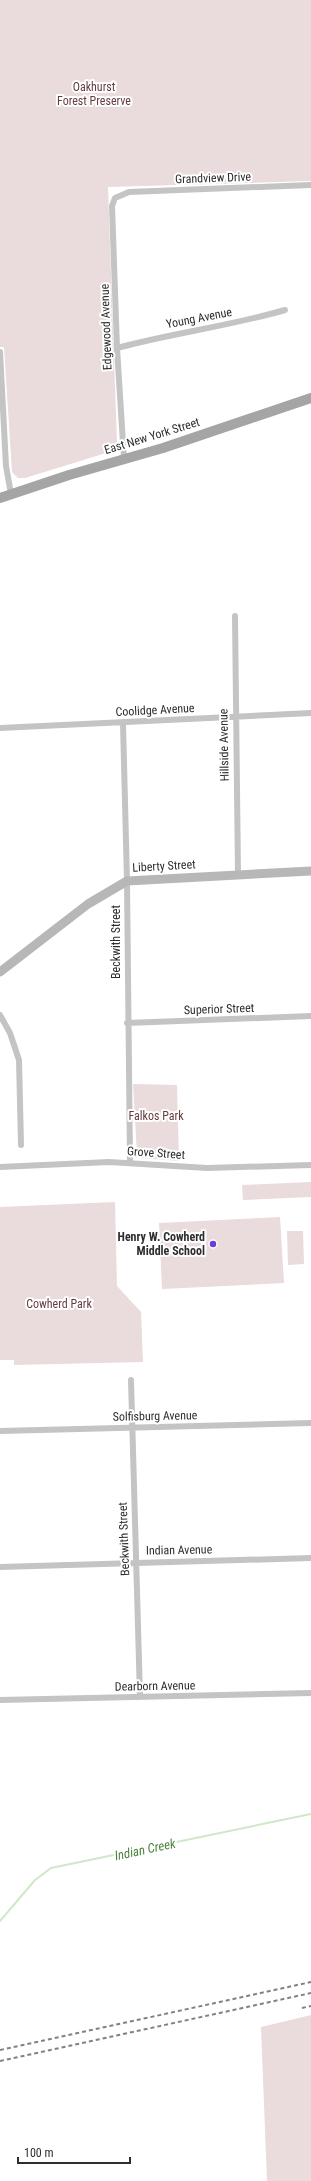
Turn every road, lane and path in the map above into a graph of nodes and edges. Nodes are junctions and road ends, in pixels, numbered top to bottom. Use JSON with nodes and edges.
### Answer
{"nodes":[{"id":1,"x":311,"y":185,"type":"edge"},
{"id":2,"x":117,"y":196,"type":"joint"},
{"id":3,"x":285,"y":310,"type":"dead end"},
{"id":4,"x":117,"y":348,"type":"junction"},
{"id":5,"x":0,"y":352,"type":"edge"},
{"id":6,"x":311,"y":398,"type":"edge"},
{"id":7,"x":124,"y":459,"type":"junction"},
{"id":8,"x":11,"y":494,"type":"junction"},
{"id":9,"x":0,"y":498,"type":"edge"},
{"id":10,"x":235,"y":616,"type":"dead end"},
{"id":11,"x":311,"y":713,"type":"edge"},
{"id":12,"x":235,"y":718,"type":"junction"},
{"id":13,"x":123,"y":723,"type":"junction"},
{"id":14,"x":0,"y":728,"type":"edge"},
{"id":15,"x":311,"y":871,"type":"edge"},
{"id":16,"x":238,"y":874,"type":"junction"},
{"id":17,"x":127,"y":880,"type":"junction"},
{"id":18,"x":0,"y":972,"type":"edge"},
{"id":19,"x":0,"y":1015,"type":"edge"},
{"id":20,"x":311,"y":1016,"type":"edge"},
{"id":21,"x":127,"y":1023,"type":"junction"},
{"id":22,"x":21,"y":1146,"type":"dead end"},
{"id":23,"x":130,"y":1162,"type":"junction"},
{"id":24,"x":311,"y":1165,"type":"edge"},
{"id":25,"x":0,"y":1167,"type":"edge"},
{"id":26,"x":131,"y":1380,"type":"dead end"},
{"id":27,"x":311,"y":1423,"type":"edge"},
{"id":28,"x":132,"y":1427,"type":"junction"},
{"id":29,"x":0,"y":1431,"type":"edge"},
{"id":30,"x":311,"y":1558,"type":"edge"},
{"id":31,"x":136,"y":1562,"type":"junction"},
{"id":32,"x":0,"y":1567,"type":"edge"},
{"id":33,"x":311,"y":1693,"type":"edge"},
{"id":34,"x":140,"y":1697,"type":"junction"},
{"id":35,"x":0,"y":1700,"type":"edge"}],
"edges":[{"from":1,"to":2,"type":"street","name":"Grandview Drive"},
{"from":2,"to":4,"type":"street","name":"Edgewood Avenue"},
{"from":3,"to":4,"type":"street","name":"Young Avenue"},
{"from":4,"to":7,"type":"street","name":"Edgewood Avenue"},
{"from":5,"to":8,"type":"street"},
{"from":6,"to":7,"type":"main road","name":"East New York Street"},
{"from":7,"to":8,"type":"main road","name":"East New York Street"},
{"from":8,"to":9,"type":"main road","name":"East New York Street"},
{"from":10,"to":12,"type":"street","name":"Hillside Avenue"},
{"from":11,"to":12,"type":"street","name":"Coolidge Avenue"},
{"from":12,"to":13,"type":"street","name":"Coolidge Avenue"},
{"from":12,"to":16,"type":"street","name":"Hillside Avenue"},
{"from":13,"to":14,"type":"street","name":"Coolidge Avenue"},
{"from":13,"to":17,"type":"street","name":"Beckwith Street"},
{"from":15,"to":16,"type":"street","name":"Liberty Street"},
{"from":16,"to":17,"type":"street","name":"Liberty Street"},
{"from":17,"to":18,"type":"street","name":"Liberty Street"},
{"from":17,"to":21,"type":"street","name":"Beckwith Street"},
{"from":19,"to":22,"type":"street"},
{"from":20,"to":21,"type":"street","name":"Superior Street"},
{"from":21,"to":23,"type":"street","name":"Beckwith Street"},
{"from":23,"to":24,"type":"street","name":"Grove Street"},
{"from":23,"to":25,"type":"street","name":"Grove Street"},
{"from":26,"to":28,"type":"street","name":"Beckwith Street"},
{"from":27,"to":28,"type":"street","name":"Solfisburg Avenue"},
{"from":28,"to":29,"type":"street","name":"Solfisburg Avenue"},
{"from":28,"to":31,"type":"street","name":"Beckwith Street"},
{"from":30,"to":31,"type":"street","name":"Indian Avenue"},
{"from":31,"to":32,"type":"street","name":"Indian Avenue"},
{"from":31,"to":34,"type":"street","name":"Beckwith Street"},
{"from":33,"to":34,"type":"street","name":"Dearborn Avenue"},
{"from":34,"to":35,"type":"street","name":"Dearborn Avenue"}]}
